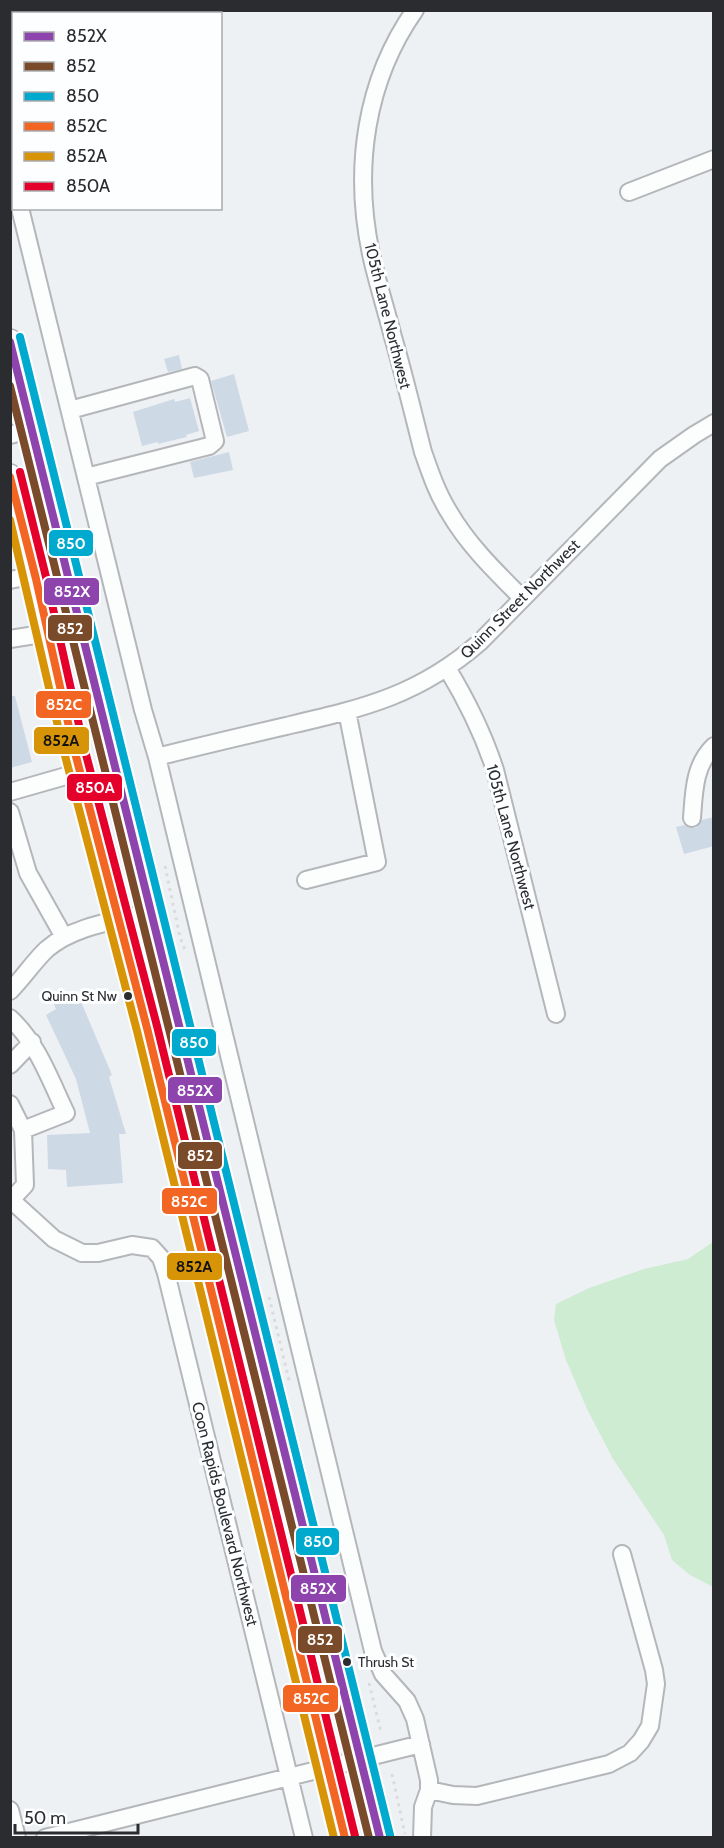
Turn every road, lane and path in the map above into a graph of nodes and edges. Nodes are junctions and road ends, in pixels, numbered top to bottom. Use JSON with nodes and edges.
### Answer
{"nodes":[{"id":1,"x":415,"y":10,"type":"edge"},
{"id":2,"x":714,"y":159,"type":"edge"},
{"id":3,"x":629,"y":192,"type":"dead end"},
{"id":4,"x":20,"y":210,"type":"edge"},
{"id":5,"x":10,"y":340,"type":"edge"},
{"id":6,"x":70,"y":410,"type":"junction"},
{"id":7,"x":714,"y":423,"type":"edge"},
{"id":8,"x":32,"y":429,"type":"junction"},
{"id":9,"x":10,"y":435,"type":"edge"},
{"id":10,"x":10,"y":475,"type":"edge"},
{"id":11,"x":86,"y":477,"type":"junction"},
{"id":12,"x":35,"y":575,"type":"junction"},
{"id":13,"x":10,"y":580,"type":"edge"},
{"id":14,"x":522,"y":598,"type":"junction"},
{"id":15,"x":48,"y":633,"type":"junction"},
{"id":16,"x":10,"y":639,"type":"edge"},
{"id":17,"x":447,"y":668,"type":"junction"},
{"id":18,"x":347,"y":711,"type":"junction"},
{"id":19,"x":714,"y":746,"type":"edge"},
{"id":20,"x":157,"y":757,"type":"junction"},
{"id":21,"x":80,"y":772,"type":"junction"},
{"id":22,"x":11,"y":791,"type":"edge"},
{"id":23,"x":10,"y":812,"type":"edge"},
{"id":24,"x":692,"y":818,"type":"dead end"},
{"id":25,"x":306,"y":880,"type":"dead end"},
{"id":26,"x":152,"y":912,"type":"junction"},
{"id":27,"x":118,"y":921,"type":"junction"},
{"id":28,"x":64,"y":937,"type":"junction"},
{"id":29,"x":10,"y":991,"type":"edge"},
{"id":30,"x":556,"y":1014,"type":"dead end"},
{"id":31,"x":10,"y":1018,"type":"edge"},
{"id":32,"x":32,"y":1042,"type":"junction"},
{"id":33,"x":10,"y":1065,"type":"edge"},
{"id":34,"x":10,"y":1104,"type":"edge"},
{"id":35,"x":23,"y":1130,"type":"junction"},
{"id":36,"x":11,"y":1200,"type":"edge"},
{"id":37,"x":622,"y":1554,"type":"dead end"},
{"id":38,"x":421,"y":1744,"type":"junction"},
{"id":39,"x":360,"y":1759,"type":"junction"},
{"id":40,"x":328,"y":1767,"type":"junction"},
{"id":41,"x":392,"y":1774,"type":"dead end"},
{"id":42,"x":289,"y":1777,"type":"junction"},
{"id":43,"x":429,"y":1790,"type":"junction"},
{"id":44,"x":10,"y":1810,"type":"edge"},
{"id":45,"x":17,"y":1838,"type":"edge"},
{"id":46,"x":45,"y":1838,"type":"edge"},
{"id":47,"x":304,"y":1838,"type":"edge"},
{"id":48,"x":345,"y":1838,"type":"edge"},
{"id":49,"x":380,"y":1838,"type":"edge"},
{"id":50,"x":406,"y":1838,"type":"edge"},
{"id":51,"x":422,"y":1838,"type":"edge"}],
"edges":[{"from":1,"to":14,"type":"street","name":"105th Lane Northwest"},
{"from":2,"to":3,"type":"street"},
{"from":4,"to":6,"type":"street"},
{"from":5,"to":8,"type":"main road"},
{"from":6,"to":11,"type":"street"},
{"from":6,"to":11,"type":"street"},
{"from":7,"to":14,"type":"street","name":"Quinn Street Northwest"},
{"from":8,"to":9,"type":"street"},
{"from":8,"to":26,"type":"main road"},
{"from":10,"to":12,"type":"main road"},
{"from":11,"to":20,"type":"street"},
{"from":12,"to":13,"type":"street"},
{"from":12,"to":15,"type":"main road"},
{"from":14,"to":17,"type":"street","name":"Quinn Street Northwest"},
{"from":15,"to":16,"type":"street"},
{"from":15,"to":21,"type":"main road"},
{"from":17,"to":18,"type":"street","name":"Quinn Street Northwest"},
{"from":17,"to":30,"type":"street","name":"105th Lane Northwest"},
{"from":18,"to":20,"type":"street","name":"Quinn Street Northwest"},
{"from":18,"to":25,"type":"street"},
{"from":19,"to":24,"type":"street"},
{"from":20,"to":38,"type":"street"},
{"from":21,"to":22,"type":"street"},
{"from":21,"to":27,"type":"main road"},
{"from":23,"to":28,"type":"street"},
{"from":26,"to":27,"type":"street"},
{"from":26,"to":39,"type":"main road"},
{"from":27,"to":28,"type":"street"},
{"from":27,"to":40,"type":"main road"},
{"from":28,"to":29,"type":"street"},
{"from":31,"to":32,"type":"street"},
{"from":32,"to":33,"type":"street"},
{"from":32,"to":35,"type":"street"},
{"from":34,"to":35,"type":"street"},
{"from":35,"to":36,"type":"street"},
{"from":36,"to":42,"type":"street","name":"Coon Rapids Boulevard Northwest"},
{"from":37,"to":43,"type":"street"},
{"from":38,"to":39,"type":"street"},
{"from":38,"to":43,"type":"street"},
{"from":39,"to":40,"type":"street"},
{"from":39,"to":49,"type":"main road"},
{"from":40,"to":42,"type":"street"},
{"from":40,"to":48,"type":"main road"},
{"from":41,"to":50,"type":"path"},
{"from":42,"to":46,"type":"street"},
{"from":42,"to":47,"type":"street","name":"Coon Rapids Boulevard Northwest"},
{"from":43,"to":51,"type":"street"},
{"from":44,"to":45,"type":"street"}]}
